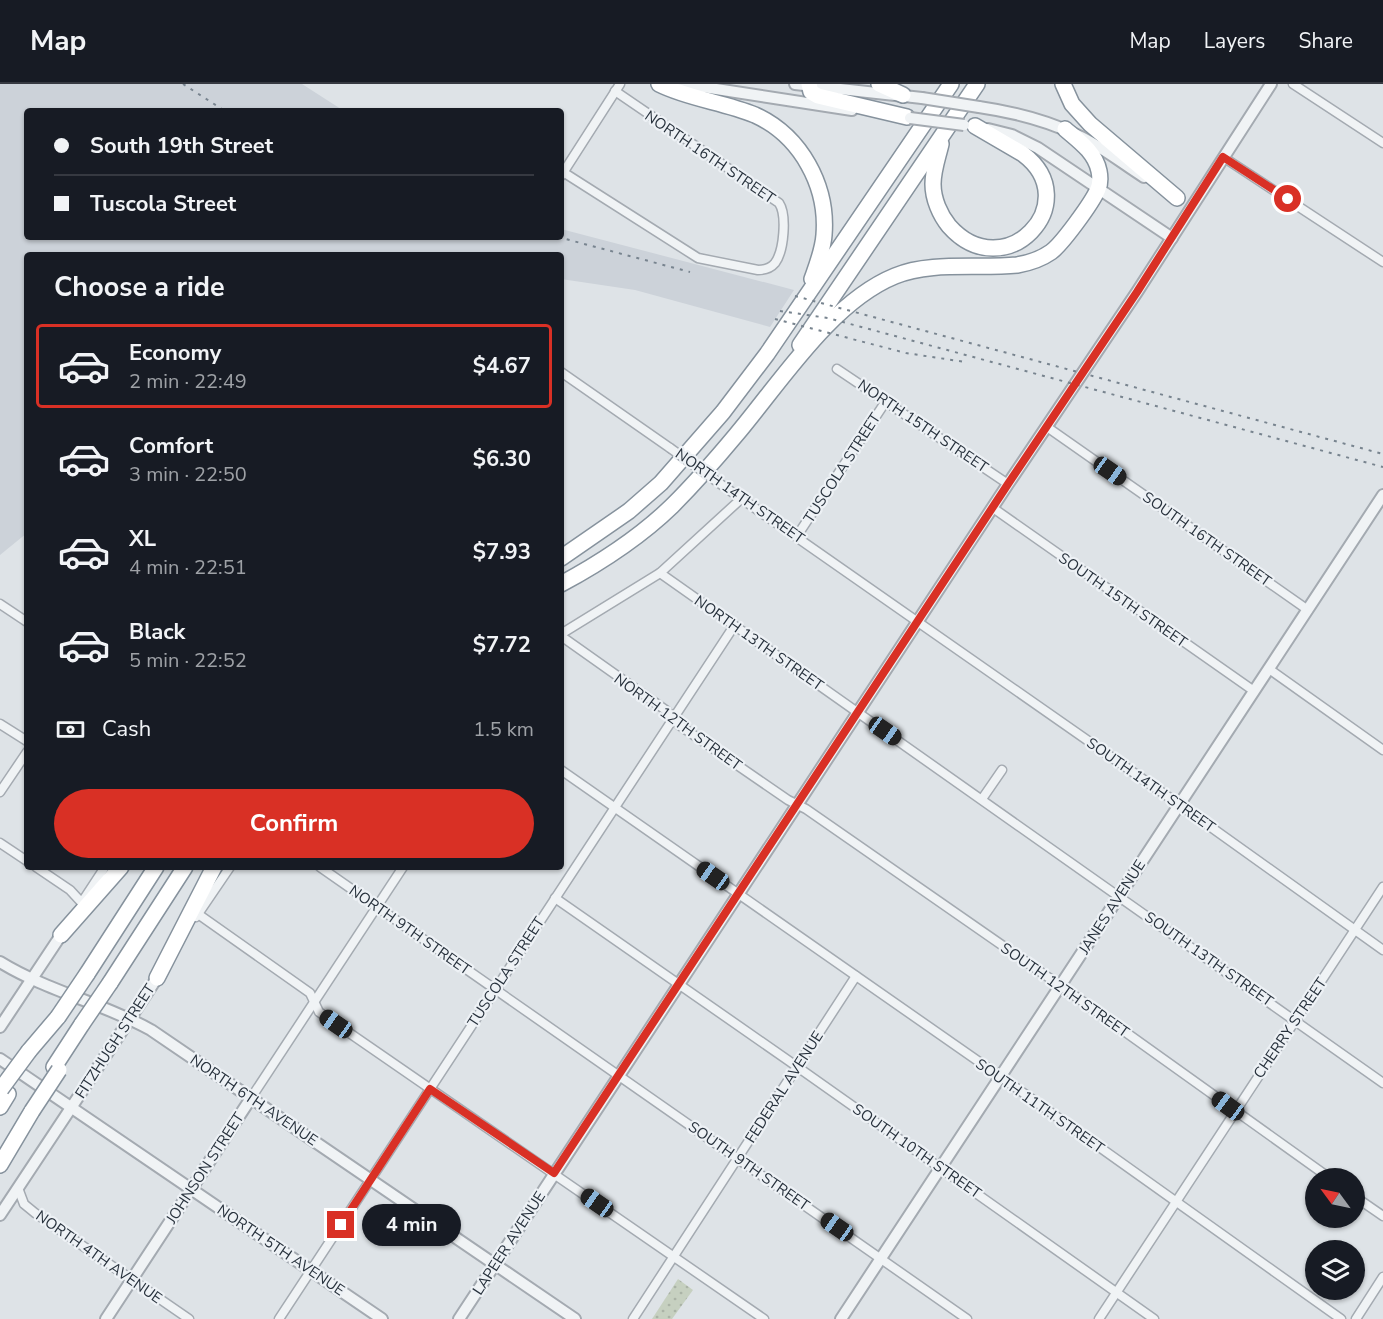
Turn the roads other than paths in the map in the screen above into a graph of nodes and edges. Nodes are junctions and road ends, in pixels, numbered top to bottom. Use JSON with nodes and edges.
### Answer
{"nodes":[{"id":1,"x":659,"y":84,"type":"edge"},
{"id":2,"x":684,"y":84,"type":"edge"},
{"id":3,"x":879,"y":84,"type":"edge"},
{"id":4,"x":951,"y":84,"type":"edge"},
{"id":5,"x":977,"y":84,"type":"edge"},
{"id":6,"x":1063,"y":84,"type":"edge"},
{"id":7,"x":1271,"y":84,"type":"edge"},
{"id":8,"x":1293,"y":84,"type":"edge"},
{"id":9,"x":804,"y":85,"type":"edge"},
{"id":10,"x":617,"y":88,"type":"edge"},
{"id":11,"x":903,"y":95,"type":"junction"},
{"id":12,"x":908,"y":118,"type":"junction"},
{"id":13,"x":970,"y":125,"type":"junction"},
{"id":14,"x":1065,"y":129,"type":"junction"},
{"id":15,"x":943,"y":133,"type":"junction"},
{"id":16,"x":1383,"y":144,"type":"edge"},
{"id":17,"x":1223,"y":157,"type":"junction"},
{"id":18,"x":564,"y":171,"type":"edge"},
{"id":19,"x":564,"y":175,"type":"edge"},
{"id":20,"x":1099,"y":188,"type":"junction"},
{"id":21,"x":1183,"y":203,"type":"junction"},
{"id":22,"x":1172,"y":238,"type":"junction"},
{"id":23,"x":1383,"y":262,"type":"edge"},
{"id":24,"x":806,"y":298,"type":"junction"},
{"id":25,"x":837,"y":369,"type":"dead end"},
{"id":26,"x":564,"y":374,"type":"edge"},
{"id":27,"x":778,"y":381,"type":"junction"},
{"id":28,"x":886,"y":401,"type":"junction"},
{"id":29,"x":1047,"y":427,"type":"junction"},
{"id":30,"x":1008,"y":484,"type":"junction"},
{"id":31,"x":1383,"y":495,"type":"edge"},
{"id":32,"x":742,"y":498,"type":"junction"},
{"id":33,"x":993,"y":508,"type":"junction"},
{"id":34,"x":797,"y":536,"type":"junction"},
{"id":35,"x":564,"y":556,"type":"edge"},
{"id":36,"x":660,"y":573,"type":"junction"},
{"id":37,"x":564,"y":582,"type":"edge"},
{"id":38,"x":0,"y":604,"type":"edge"},
{"id":39,"x":1308,"y":609,"type":"junction"},
{"id":40,"x":24,"y":620,"type":"edge"},
{"id":41,"x":918,"y":622,"type":"junction"},
{"id":42,"x":734,"y":626,"type":"junction"},
{"id":43,"x":564,"y":633,"type":"edge"},
{"id":44,"x":564,"y":637,"type":"edge"},
{"id":45,"x":1269,"y":669,"type":"junction"},
{"id":46,"x":1254,"y":691,"type":"junction"},
{"id":47,"x":858,"y":713,"type":"junction"},
{"id":48,"x":673,"y":718,"type":"junction"},
{"id":49,"x":0,"y":724,"type":"edge"},
{"id":50,"x":24,"y":739,"type":"edge"},
{"id":51,"x":1383,"y":750,"type":"edge"},
{"id":52,"x":24,"y":756,"type":"edge"},
{"id":53,"x":1002,"y":770,"type":"dead end"},
{"id":54,"x":564,"y":772,"type":"edge"},
{"id":55,"x":0,"y":792,"type":"edge"},
{"id":56,"x":982,"y":799,"type":"junction"},
{"id":57,"x":1180,"y":805,"type":"junction"},
{"id":58,"x":796,"y":806,"type":"junction"},
{"id":59,"x":614,"y":807,"type":"junction"},
{"id":60,"x":0,"y":843,"type":"edge"},
{"id":61,"x":24,"y":859,"type":"edge"},
{"id":62,"x":40,"y":870,"type":"edge"},
{"id":63,"x":103,"y":870,"type":"edge"},
{"id":64,"x":118,"y":870,"type":"edge"},
{"id":65,"x":154,"y":870,"type":"edge"},
{"id":66,"x":183,"y":870,"type":"edge"},
{"id":67,"x":212,"y":870,"type":"edge"},
{"id":68,"x":228,"y":870,"type":"edge"},
{"id":69,"x":324,"y":870,"type":"edge"},
{"id":70,"x":401,"y":870,"type":"edge"},
{"id":71,"x":1383,"y":887,"type":"edge"},
{"id":72,"x":739,"y":894,"type":"junction"},
{"id":73,"x":1120,"y":896,"type":"junction"},
{"id":74,"x":555,"y":898,"type":"junction"},
{"id":75,"x":82,"y":903,"type":"junction"},
{"id":76,"x":376,"y":907,"type":"junction"},
{"id":77,"x":198,"y":914,"type":"junction"},
{"id":78,"x":1355,"y":930,"type":"junction"},
{"id":79,"x":61,"y":935,"type":"junction"},
{"id":80,"x":1383,"y":950,"type":"edge"},
{"id":81,"x":0,"y":962,"type":"edge"},
{"id":82,"x":856,"y":976,"type":"junction"},
{"id":83,"x":157,"y":978,"type":"junction"},
{"id":84,"x":31,"y":980,"type":"junction"},
{"id":85,"x":679,"y":984,"type":"junction"},
{"id":86,"x":1060,"y":986,"type":"junction"},
{"id":87,"x":495,"y":990,"type":"junction"},
{"id":88,"x":314,"y":1003,"type":"junction"},
{"id":89,"x":129,"y":1017,"type":"junction"},
{"id":90,"x":1295,"y":1020,"type":"junction"},
{"id":91,"x":0,"y":1027,"type":"edge"},
{"id":92,"x":0,"y":1059,"type":"edge"},
{"id":93,"x":797,"y":1066,"type":"junction"},
{"id":94,"x":619,"y":1075,"type":"junction"},
{"id":95,"x":1000,"y":1077,"type":"junction"},
{"id":96,"x":1383,"y":1083,"type":"edge"},
{"id":97,"x":430,"y":1089,"type":"junction"},
{"id":98,"x":2,"y":1095,"type":"edge"},
{"id":99,"x":251,"y":1098,"type":"junction"},
{"id":100,"x":71,"y":1107,"type":"junction"},
{"id":101,"x":29,"y":1109,"type":"junction"},
{"id":102,"x":1235,"y":1111,"type":"junction"},
{"id":103,"x":0,"y":1148,"type":"edge"},
{"id":104,"x":737,"y":1158,"type":"junction"},
{"id":105,"x":0,"y":1165,"type":"edge"},
{"id":106,"x":940,"y":1167,"type":"junction"},
{"id":107,"x":1315,"y":1168,"type":"edge"},
{"id":108,"x":554,"y":1173,"type":"junction"},
{"id":109,"x":370,"y":1179,"type":"junction"},
{"id":110,"x":18,"y":1188,"type":"junction"},
{"id":111,"x":191,"y":1189,"type":"junction"},
{"id":112,"x":1176,"y":1201,"type":"junction"},
{"id":113,"x":1365,"y":1204,"type":"edge"},
{"id":114,"x":0,"y":1215,"type":"edge"},
{"id":115,"x":1383,"y":1216,"type":"edge"},
{"id":116,"x":673,"y":1257,"type":"junction"},
{"id":117,"x":881,"y":1258,"type":"junction"},
{"id":118,"x":495,"y":1264,"type":"junction"},
{"id":119,"x":311,"y":1270,"type":"junction"},
{"id":120,"x":1383,"y":1276,"type":"edge"},
{"id":121,"x":132,"y":1280,"type":"junction"},
{"id":122,"x":1116,"y":1292,"type":"junction"},
{"id":123,"x":106,"y":1319,"type":"edge"},
{"id":124,"x":189,"y":1319,"type":"edge"},
{"id":125,"x":279,"y":1319,"type":"edge"},
{"id":126,"x":382,"y":1319,"type":"edge"},
{"id":127,"x":459,"y":1319,"type":"edge"},
{"id":128,"x":575,"y":1319,"type":"edge"},
{"id":129,"x":633,"y":1319,"type":"edge"},
{"id":130,"x":764,"y":1319,"type":"edge"},
{"id":131,"x":841,"y":1319,"type":"edge"},
{"id":132,"x":967,"y":1319,"type":"edge"},
{"id":133,"x":1099,"y":1319,"type":"edge"},
{"id":134,"x":1154,"y":1319,"type":"edge"},
{"id":135,"x":1341,"y":1319,"type":"edge"},
{"id":136,"x":1356,"y":1319,"type":"edge"}],
"edges":[{"from":1,"to":24,"type":"highway"},
{"from":2,"to":12,"type":"street"},
{"from":3,"to":11,"type":"highway"},
{"from":4,"to":24,"type":"highway"},
{"from":5,"to":15,"type":"highway"},
{"from":6,"to":21,"type":"highway"},
{"from":7,"to":17,"type":"street","name":"LAPEER AVENUE"},
{"from":8,"to":16,"type":"street"},
{"from":9,"to":11,"type":"street"},
{"from":9,"to":12,"type":"highway"},
{"from":10,"to":18,"type":"street"},
{"from":10,"to":19,"type":"street","name":"NORTH 16TH STREET"},
{"from":11,"to":14,"type":"street","bridge":true},
{"from":12,"to":13,"type":"street","bridge":true},
{"from":13,"to":15,"type":"highway"},
{"from":13,"to":20,"type":"street"},
{"from":14,"to":20,"type":"highway"},
{"from":14,"to":21,"type":"street"},
{"from":15,"to":27,"type":"highway"},
{"from":17,"to":21,"type":"street","name":"LAPEER AVENUE"},
{"from":17,"to":23,"type":"street"},
{"from":20,"to":22,"type":"street"},
{"from":20,"to":27,"type":"highway"},
{"from":21,"to":22,"type":"street","name":"LAPEER AVENUE"},
{"from":22,"to":29,"type":"street","name":"LAPEER AVENUE"},
{"from":24,"to":35,"type":"highway"},
{"from":25,"to":28,"type":"street","name":"NORTH 15TH STREET"},
{"from":26,"to":32,"type":"street","name":"NORTH 14TH STREET","bridge":true},
{"from":27,"to":37,"type":"highway"},
{"from":28,"to":30,"type":"street","name":"NORTH 15TH STREET"},
{"from":28,"to":34,"type":"street","name":"TUSCOLA STREET"},
{"from":29,"to":30,"type":"street","name":"LAPEER AVENUE"},
{"from":29,"to":39,"type":"street","name":"SOUTH 16TH STREET"},
{"from":30,"to":33,"type":"street","name":"LAPEER AVENUE"},
{"from":31,"to":39,"type":"street","name":"JANES AVENUE"},
{"from":32,"to":34,"type":"street","name":"NORTH 14TH STREET"},
{"from":32,"to":36,"type":"street"},
{"from":33,"to":41,"type":"street","name":"LAPEER AVENUE"},
{"from":33,"to":46,"type":"street","name":"SOUTH 15TH STREET"},
{"from":34,"to":41,"type":"street","name":"NORTH 14TH STREET"},
{"from":36,"to":42,"type":"street","name":"NORTH 13TH STREET"},
{"from":36,"to":43,"type":"street"},
{"from":38,"to":40,"type":"street"},
{"from":39,"to":45,"type":"street","name":"JANES AVENUE"},
{"from":41,"to":47,"type":"street","name":"LAPEER AVENUE"},
{"from":41,"to":57,"type":"street","name":"SOUTH 14TH STREET"},
{"from":42,"to":47,"type":"street","name":"NORTH 13TH STREET"},
{"from":42,"to":48,"type":"street","name":"TUSCOLA STREET"},
{"from":44,"to":48,"type":"street","name":"NORTH 12TH STREET"},
{"from":45,"to":46,"type":"street","name":"JANES AVENUE"},
{"from":45,"to":51,"type":"street"},
{"from":46,"to":57,"type":"street","name":"JANES AVENUE"},
{"from":47,"to":56,"type":"street","name":"SOUTH 13TH STREET"},
{"from":47,"to":58,"type":"street","name":"LAPEER AVENUE"},
{"from":48,"to":58,"type":"street","name":"NORTH 12TH STREET"},
{"from":48,"to":59,"type":"street","name":"TUSCOLA STREET"},
{"from":49,"to":50,"type":"street"},
{"from":52,"to":55,"type":"street"},
{"from":53,"to":56,"type":"street"},
{"from":54,"to":59,"type":"street","name":"SOUTH 11TH STREET"},
{"from":56,"to":73,"type":"street","name":"SOUTH 13TH STREET"},
{"from":57,"to":73,"type":"street","name":"JANES AVENUE"},
{"from":57,"to":78,"type":"street","name":"SOUTH 14TH STREET"},
{"from":58,"to":72,"type":"street","name":"LAPEER AVENUE"},
{"from":58,"to":86,"type":"street","name":"SOUTH 12TH STREET"},
{"from":59,"to":72,"type":"street","name":"SOUTH 11TH STREET"},
{"from":59,"to":74,"type":"street","name":"TUSCOLA STREET"},
{"from":60,"to":61,"type":"street"},
{"from":62,"to":75,"type":"street"},
{"from":63,"to":75,"type":"street"},
{"from":64,"to":79,"type":"highway"},
{"from":65,"to":98,"type":"highway","bridge":true},
{"from":66,"to":101,"type":"highway","bridge":true},
{"from":67,"to":83,"type":"highway"},
{"from":68,"to":77,"type":"street","name":"FITZHUGH STREET"},
{"from":69,"to":76,"type":"street","name":"NORTH 9TH STREET"},
{"from":70,"to":76,"type":"street","name":"JOHNSON STREET"},
{"from":71,"to":78,"type":"street","name":"CHERRY STREET"},
{"from":72,"to":82,"type":"street","name":"SOUTH 11TH STREET"},
{"from":72,"to":85,"type":"street","name":"LAPEER AVENUE"},
{"from":73,"to":86,"type":"street","name":"JANES AVENUE"},
{"from":73,"to":90,"type":"street","name":"SOUTH 13TH STREET"},
{"from":74,"to":85,"type":"street","name":"SOUTH 10TH STREET"},
{"from":74,"to":87,"type":"street","name":"TUSCOLA STREET"},
{"from":75,"to":79,"type":"street"},
{"from":76,"to":87,"type":"street","name":"NORTH 9TH STREET"},
{"from":76,"to":88,"type":"street","name":"JOHNSON STREET"},
{"from":77,"to":83,"type":"street","name":"FITZHUGH STREET"},
{"from":77,"to":88,"type":"street"},
{"from":78,"to":80,"type":"street","name":"SOUTH 14TH STREET"},
{"from":78,"to":90,"type":"street","name":"CHERRY STREET"},
{"from":79,"to":84,"type":"street"},
{"from":81,"to":84,"type":"street","name":"NORTH 6TH AVENUE"},
{"from":82,"to":93,"type":"street","name":"FEDERAL AVENUE"},
{"from":82,"to":95,"type":"street","name":"SOUTH 11TH STREET"},
{"from":83,"to":89,"type":"street","name":"FITZHUGH STREET"},
{"from":84,"to":89,"type":"street","name":"NORTH 6TH AVENUE"},
{"from":84,"to":91,"type":"street"},
{"from":85,"to":93,"type":"street","name":"SOUTH 10TH STREET"},
{"from":85,"to":94,"type":"street","name":"LAPEER AVENUE"},
{"from":86,"to":95,"type":"street","name":"JANES AVENUE"},
{"from":86,"to":102,"type":"street","name":"SOUTH 12TH STREET"},
{"from":87,"to":94,"type":"street","name":"NORTH 9TH STREET"},
{"from":87,"to":97,"type":"street","name":"TUSCOLA STREET"},
{"from":88,"to":97,"type":"street"},
{"from":88,"to":99,"type":"street","name":"JOHNSON STREET"},
{"from":89,"to":99,"type":"street","name":"NORTH 6TH AVENUE"},
{"from":89,"to":100,"type":"street","name":"FITZHUGH STREET"},
{"from":90,"to":96,"type":"street","name":"SOUTH 13TH STREET"},
{"from":90,"to":102,"type":"street","name":"CHERRY STREET"},
{"from":92,"to":100,"type":"street","name":"NORTH 5TH AVENUE"},
{"from":93,"to":104,"type":"street","name":"FEDERAL AVENUE"},
{"from":93,"to":106,"type":"street","name":"SOUTH 10TH STREET"},
{"from":94,"to":104,"type":"street","name":"SOUTH 9TH STREET"},
{"from":94,"to":108,"type":"street","name":"LAPEER AVENUE"},
{"from":95,"to":106,"type":"street","name":"JANES AVENUE"},
{"from":95,"to":112,"type":"street","name":"SOUTH 11TH STREET"},
{"from":97,"to":108,"type":"street"},
{"from":97,"to":109,"type":"street","name":"TUSCOLA STREET"},
{"from":99,"to":109,"type":"street","name":"NORTH 6TH AVENUE"},
{"from":99,"to":111,"type":"street","name":"JOHNSON STREET"},
{"from":100,"to":110,"type":"street","name":"FITZHUGH STREET"},
{"from":100,"to":111,"type":"street","name":"NORTH 5TH AVENUE"},
{"from":101,"to":103,"type":"highway"},
{"from":101,"to":105,"type":"highway"},
{"from":102,"to":107,"type":"street","name":"SOUTH 12TH STREET"},
{"from":102,"to":112,"type":"street","name":"CHERRY STREET"},
{"from":104,"to":116,"type":"street","name":"FEDERAL AVENUE"},
{"from":104,"to":117,"type":"street","name":"SOUTH 9TH STREET"},
{"from":106,"to":117,"type":"street","name":"JANES AVENUE"},
{"from":106,"to":122,"type":"street","name":"SOUTH 10TH STREET"},
{"from":108,"to":116,"type":"street"},
{"from":108,"to":118,"type":"street","name":"LAPEER AVENUE"},
{"from":109,"to":118,"type":"street","name":"NORTH 6TH AVENUE"},
{"from":109,"to":119,"type":"street","name":"TUSCOLA STREET"},
{"from":110,"to":114,"type":"street","name":"FITZHUGH STREET"},
{"from":110,"to":121,"type":"street","name":"NORTH 4TH AVENUE"},
{"from":111,"to":119,"type":"street","name":"NORTH 5TH AVENUE"},
{"from":111,"to":121,"type":"street","name":"JOHNSON STREET"},
{"from":112,"to":122,"type":"street","name":"CHERRY STREET"},
{"from":112,"to":135,"type":"street","name":"SOUTH 11TH STREET"},
{"from":113,"to":115,"type":"street"},
{"from":116,"to":129,"type":"street","name":"FEDERAL AVENUE"},
{"from":116,"to":130,"type":"street"},
{"from":117,"to":131,"type":"street","name":"JANES AVENUE"},
{"from":117,"to":132,"type":"street","name":"SOUTH 9TH STREET"},
{"from":118,"to":127,"type":"street","name":"LAPEER AVENUE"},
{"from":118,"to":128,"type":"street","name":"NORTH 6TH AVENUE"},
{"from":119,"to":125,"type":"street","name":"TUSCOLA STREET"},
{"from":119,"to":126,"type":"street","name":"NORTH 5TH AVENUE"},
{"from":120,"to":136,"type":"street"},
{"from":121,"to":123,"type":"street","name":"JOHNSON STREET"},
{"from":121,"to":124,"type":"street","name":"NORTH 4TH AVENUE"},
{"from":122,"to":133,"type":"street","name":"CHERRY STREET"},
{"from":122,"to":134,"type":"street","name":"SOUTH 10TH STREET"}]}
